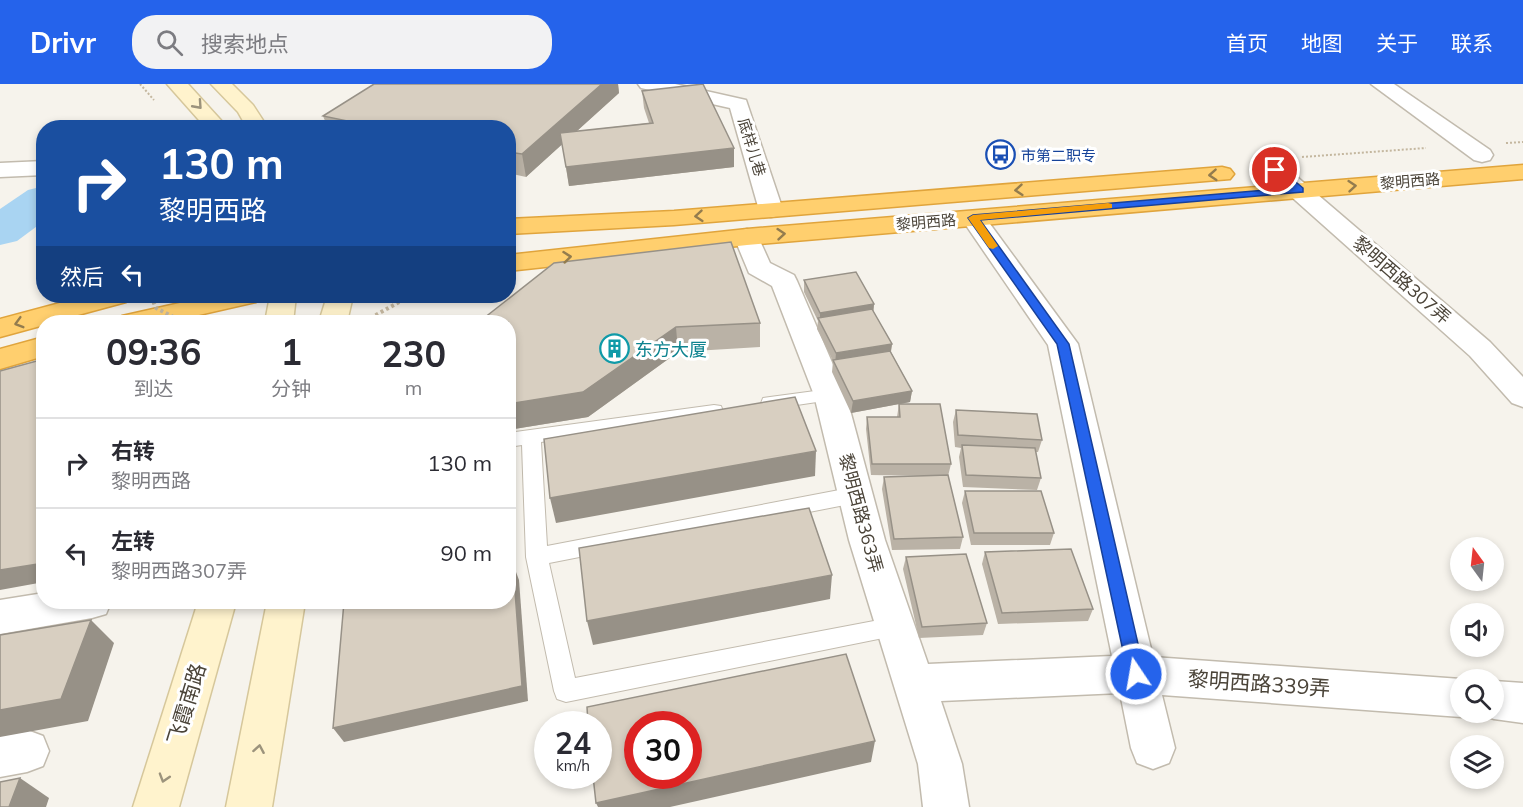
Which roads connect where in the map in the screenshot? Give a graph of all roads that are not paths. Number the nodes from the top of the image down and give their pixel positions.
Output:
1 (177, 84) edge
2 (221, 84) edge
3 (648, 84) edge
4 (1381, 84) edge
5 (211, 120) edge
6 (253, 120) edge
7 (1523, 152) edge
8 (1482, 155) junction
9 (36, 169) edge
10 (0, 171) edge
11 (1256, 172) junction
12 (1523, 172) edge
13 (1300, 190) junction
14 (771, 210) junction
15 (973, 218) junction
16 (516, 226) edge
17 (747, 237) junction
18 (516, 262) edge
19 (91, 303) edge
20 (215, 303) edge
21 (47, 315) edge
22 (163, 315) edge
23 (36, 318) edge
24 (0, 328) edge
25 (36, 348) edge
26 (0, 359) edge
27 (830, 395) junction
28 (1523, 396) edge
29 (520, 438) edge
30 (855, 495) junction
31 (537, 557) junction
32 (49, 609) edge
33 (215, 609) edge
34 (285, 609) edge
35 (0, 617) edge
36 (895, 627) junction
37 (1136, 674) junction
38 (914, 683) junction
39 (1450, 697) edge
40 (1504, 701) edge
41 (1523, 703) edge
42 (1153, 748) dead end
43 (156, 807) edge
44 (249, 807) edge
45 (946, 807) edge

1 -> 5 main road
2 - 6 main road
3 - 14 street, 底样儿巷
4 - 8 street
7 - 8 highway, 黎明西路
8 - 11 highway, 黎明西路
9 - 10 street
11 - 13 street, 黎明西路307弄
11 -> 14 highway, 黎明西路
13 -> 12 highway, 黎明西路
13 - 15 highway, 黎明西路
13 - 28 street, 黎明西路307弄
14 -> 16 highway, 黎明西路
17 -> 15 highway, 黎明西路
15 - 37 street
18 -> 17 highway, 黎明西路
17 - 27 street, 黎明西路363弄
19 -> 21 highway
20 - 22 highway
23 -> 24 highway
25 - 26 highway
27 - 29 lane
27 - 30 street, 黎明西路363弄
29 - 31 lane
30 - 31 lane
30 - 36 street, 黎明西路363弄
31 - 36 lane
32 - 35 street
33 -> 43 main road, 飞霞南路
44 -> 34 main road
36 - 38 street, 黎明西路363弄
37 - 38 street, 黎明西路339弄
37 - 39 street, 黎明西路339弄
37 - 42 street
38 - 45 street, 黎明西路363弄
40 - 41 street

